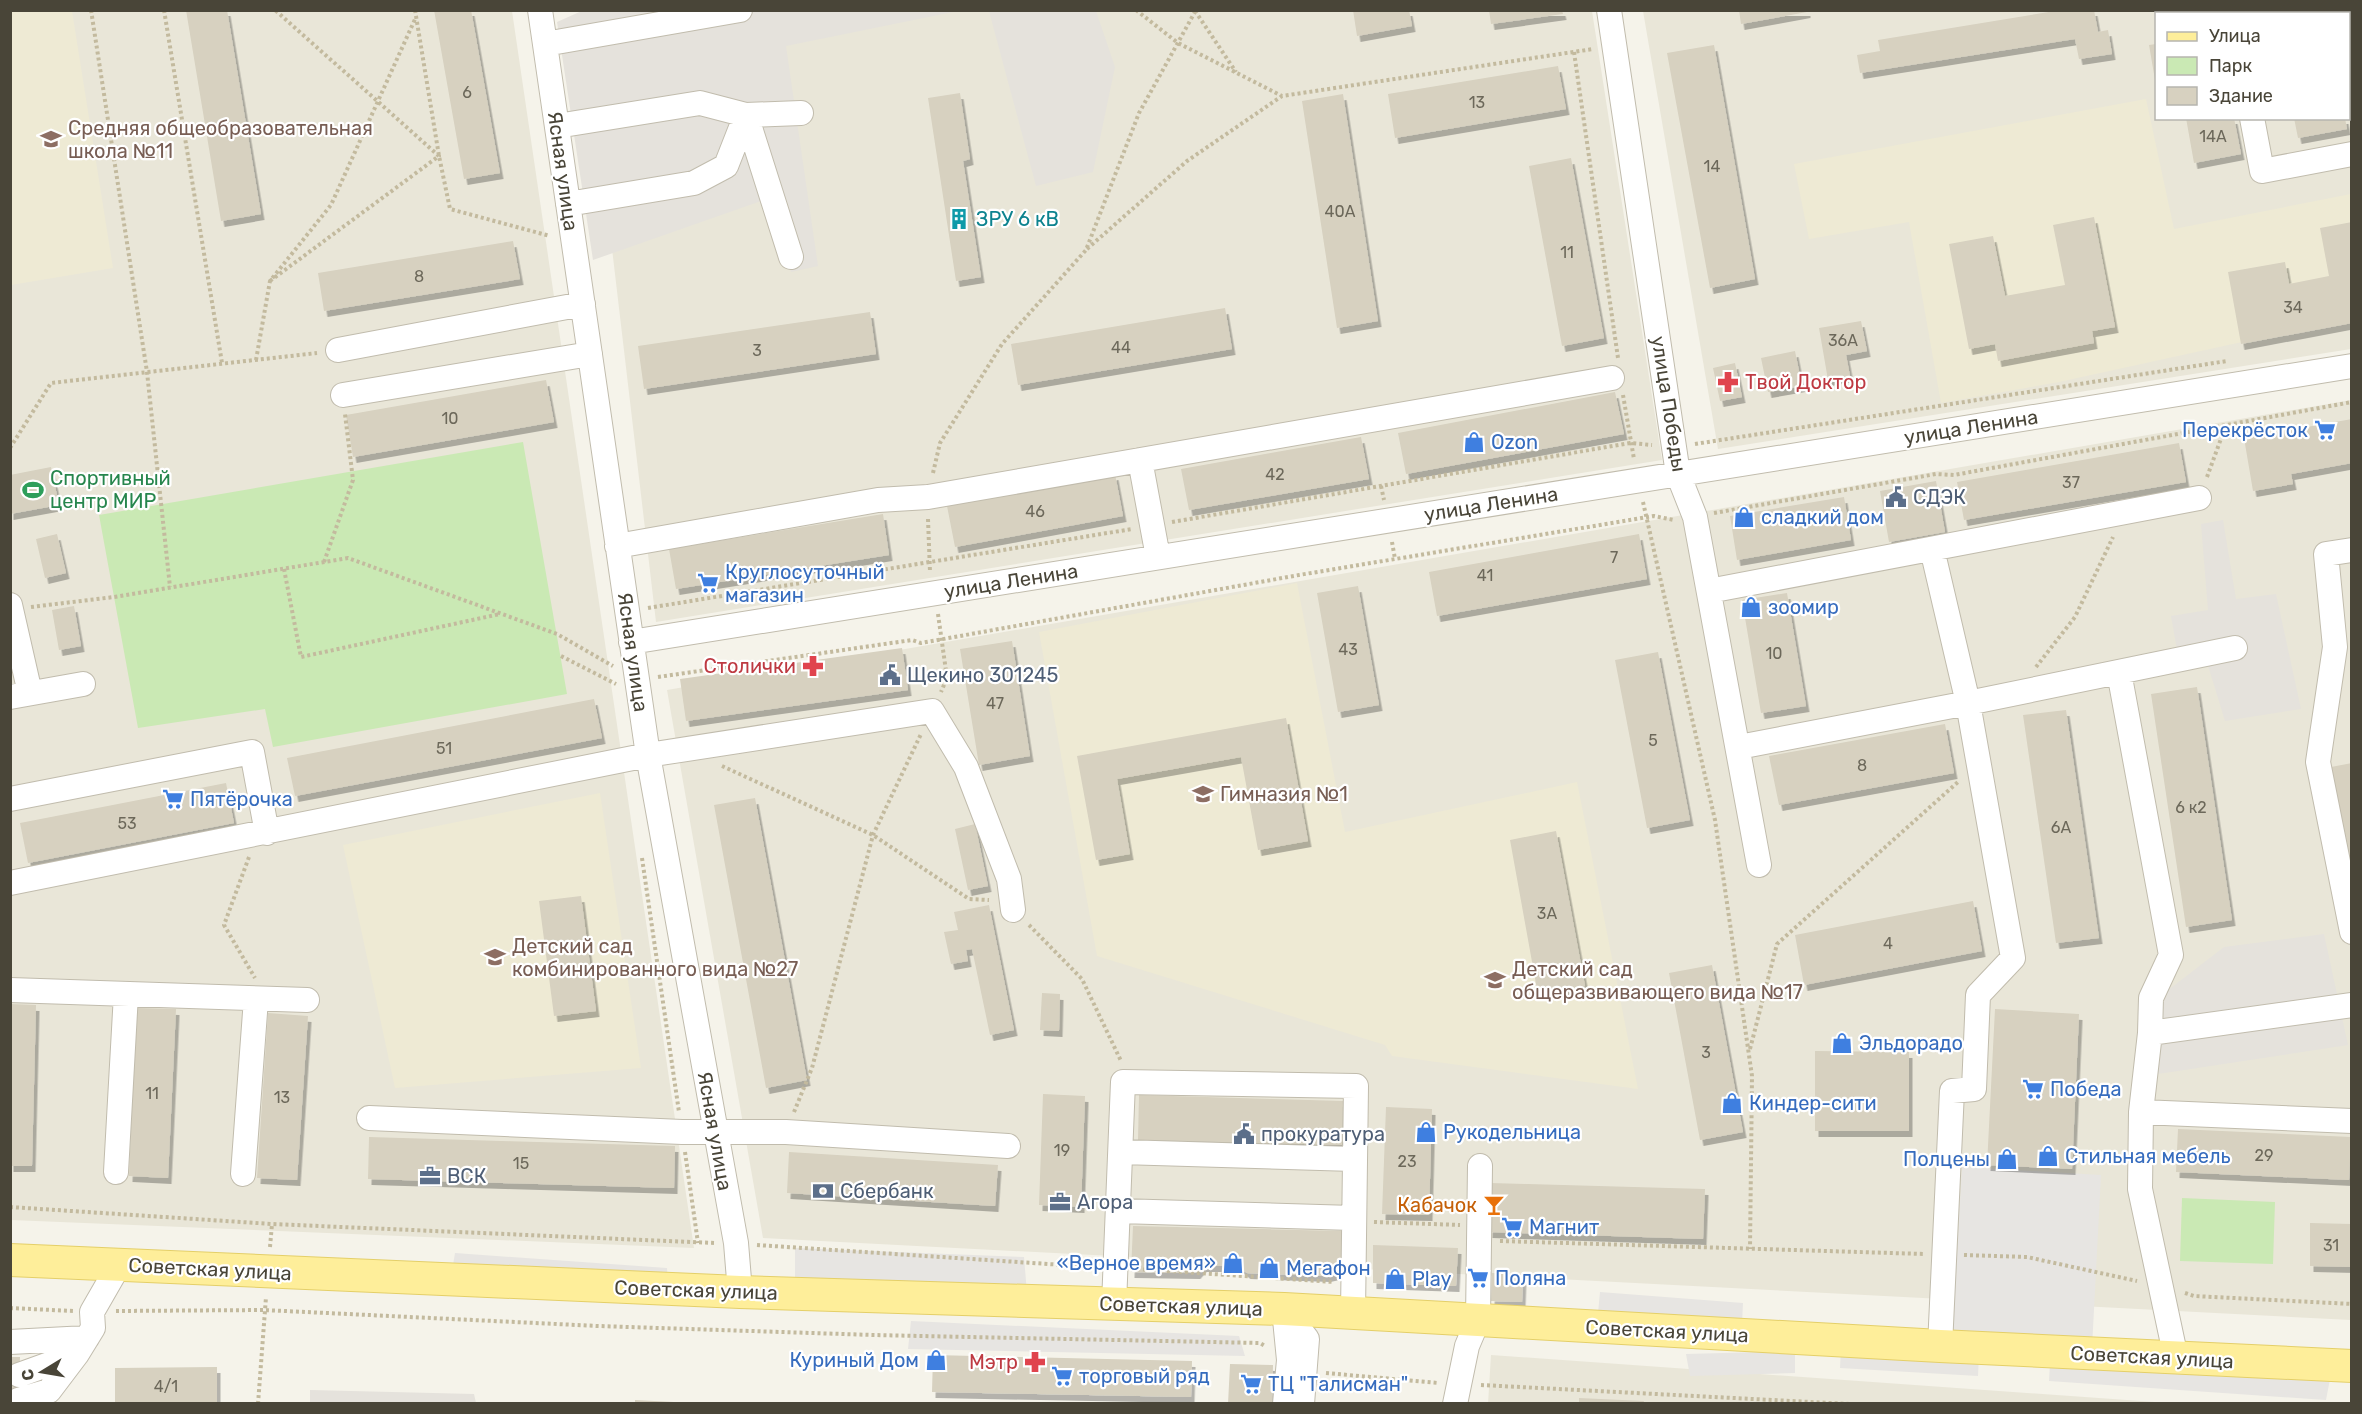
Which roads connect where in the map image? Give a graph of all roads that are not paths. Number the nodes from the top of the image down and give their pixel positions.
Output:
1 (740, 10) edge
2 (1609, 10) edge
3 (545, 13) edge
4 (545, 44) junction
5 (801, 113) dead end
6 (746, 115) junction
7 (2252, 120) edge
8 (557, 126) junction
9 (2352, 154) edge
10 (568, 204) junction
11 (791, 257) dead end
12 (583, 304) junction
13 (338, 350) road end
14 (590, 354) junction
15 (2352, 366) edge
16 (1617, 373) road end
17 (343, 395) road end
18 (1140, 460) junction
19 (1678, 474) junction
20 (2199, 498) road end
21 (617, 546) junction
22 (1932, 549) junction
23 (2352, 550) edge
24 (1158, 557) junction
25 (1710, 591) junction
26 (11, 607) edge
27 (631, 642) junction
28 (2235, 648) dead end
29 (2119, 672) junction
30 (83, 684) dead end
31 (20, 695) edge
32 (1968, 703) junction
33 (1739, 747) junction
34 (648, 755) junction
35 (10, 799) edge
36 (262, 834) junction
37 (1759, 865) dead end
38 (10, 883) edge
39 (1013, 910) road end
40 (2352, 932) edge
41 (10, 990) edge
42 (126, 994) junction
43 (262, 999) junction
44 (307, 1000) dead end
45 (2352, 1005) edge
46 (2150, 1033) junction
47 (2141, 1112) junction
48 (369, 1118) dead end
49 (2352, 1121) edge
50 (714, 1131) junction
51 (1008, 1146) dead end
52 (1121, 1152) junction
53 (1354, 1159) junction
54 (1480, 1166) dead end
55 (116, 1172) dead end
56 (243, 1174) dead end
57 (1119, 1211) junction
58 (1353, 1220) junction
59 (10, 1260) edge
60 (119, 1265) junction
61 (740, 1292) junction
62 (1114, 1304) junction
63 (1284, 1309) junction
64 (1353, 1313) junction
65 (1478, 1320) junction
66 (10, 1342) edge
67 (82, 1346) junction
68 (1940, 1346) junction
69 (2176, 1358) junction
70 (1297, 1365) junction
71 (2352, 1366) edge
72 (19, 1375) dead end
73 (1457, 1394) edge
74 (18, 1400) dead end
75 (1285, 1404) edge
76 (1302, 1404) edge

1 - 4 street
2 - 19 street, улица Победы
3 - 4 street, Ясная улица
4 - 8 street, Ясная улица
5 - 6 street
6 - 8 street
6 - 10 street
6 - 11 street
7 - 9 street
8 - 10 street, Ясная улица
10 - 12 street, Ясная улица
12 - 13 street
12 - 14 street, Ясная улица
14 - 17 street
14 - 21 street, Ясная улица
15 - 19 street, улица Ленина
16 - 18 street
18 - 21 street
18 - 24 street
19 - 24 street, улица Ленина
19 - 25 street, улица Победы
20 - 22 street
21 - 27 street, Ясная улица
22 - 25 street
22 - 32 street
23 - 40 street
24 - 27 street, улица Ленина
25 - 33 street, улица Победы
26 - 31 street
27 - 34 street, Ясная улица
28 - 29 street
29 - 32 street
29 - 46 street
30 - 31 street
32 - 33 street
32 - 68 street
33 - 37 street, улица Победы
34 - 36 street
34 - 39 street
34 - 50 street, Ясная улица
35 - 36 street
36 - 38 street
41 - 42 street
42 - 43 street
42 - 55 street
43 - 44 street
43 - 56 street
45 - 46 street
46 - 47 street
47 - 49 street
47 - 69 street
48 - 50 street
50 - 51 street
50 - 61 street, Ясная улица
52 - 53 street
52 - 53 street
52 - 57 street
53 - 58 street
54 - 65 street
57 - 58 street
57 - 62 street
58 - 64 street
59 - 60 main road, Советская улица
60 - 61 main road, Советская улица
60 - 67 street
61 - 62 main road, Советская улица
62 - 63 main road, Советская улица
63 - 64 main road, Советская улица
63 - 70 street
64 - 65 main road, Советская улица
65 - 68 main road, Советская улица
65 - 73 street
66 - 67 street
67 - 72 street
67 - 74 street
68 - 69 main road, Советская улица
69 - 71 main road, Советская улица
70 - 75 street
70 - 76 street

